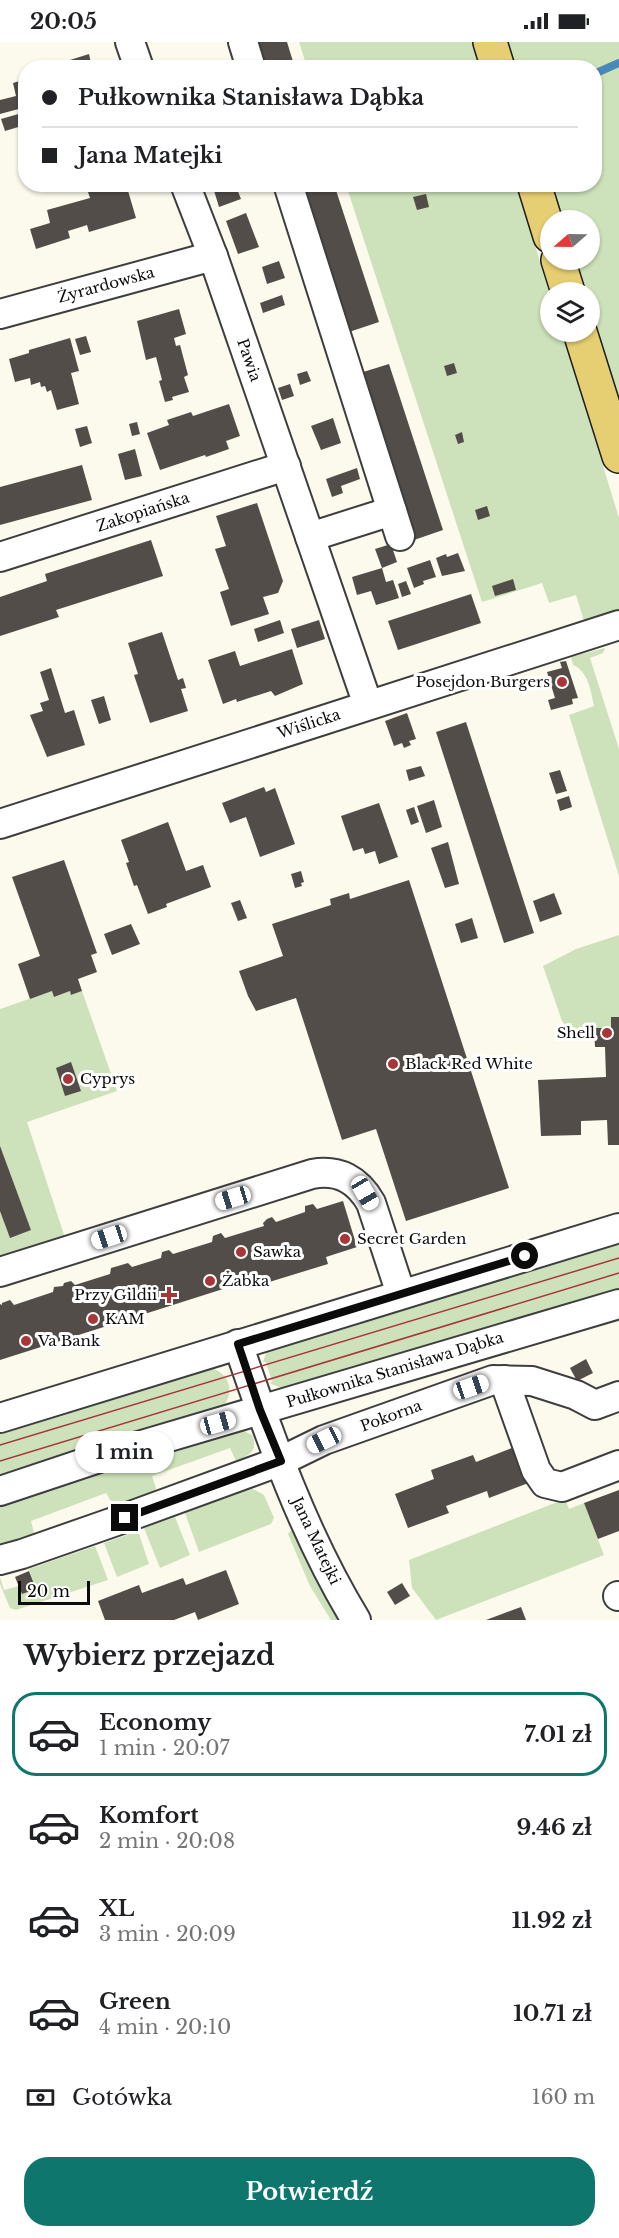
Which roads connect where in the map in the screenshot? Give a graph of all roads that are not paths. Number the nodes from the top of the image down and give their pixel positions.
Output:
1 (130, 42) edge
2 (243, 42) edge
3 (490, 42) edge
4 (136, 60) edge
5 (249, 60) edge
6 (496, 60) edge
7 (188, 192) edge
8 (291, 192) edge
9 (536, 192) edge
10 (542, 210) edge
11 (213, 256) junction
12 (0, 314) edge
13 (583, 342) edge
14 (619, 456) edge
15 (286, 466) junction
16 (310, 537) junction
17 (0, 557) edge
18 (619, 625) edge
19 (368, 705) junction
20 (0, 824) edge
21 (619, 1228) edge
22 (0, 1272) edge
23 (401, 1294) junction
24 (619, 1304) edge
25 (238, 1344) junction
26 (504, 1380) junction
27 (619, 1396) edge
28 (260, 1410) junction
29 (0, 1418) edge
30 (281, 1461) junction
31 (619, 1465) edge
32 (0, 1491) edge
33 (0, 1560) edge
34 (356, 1620) edge

1 - 4 street
2 - 5 street
3 - 6 main road
7 - 11 street, Pawia
8 - 16 street
9 - 10 main road
11 - 12 street, Żyrardowska
11 - 15 street, Pawia
13 - 14 main road
15 - 16 street, Pawia
15 - 17 street, Zakopiańska
16 - 19 street, Pawia
18 - 19 street, Wiślicka
19 - 20 street, Wiślicka
21 - 23 street
22 - 23 street
23 - 25 street
24 - 28 street, Pułkownika Stanisława Dąbka
25 - 28 street, Jana Matejki
25 - 29 street
26 - 27 street, Pokorna
26 - 30 street, Pokorna
26 - 31 street
28 - 30 street, Jana Matejki
28 - 32 street, Pułkownika Stanisława Dąbka
30 - 33 street
30 - 34 street, Jana Matejki

